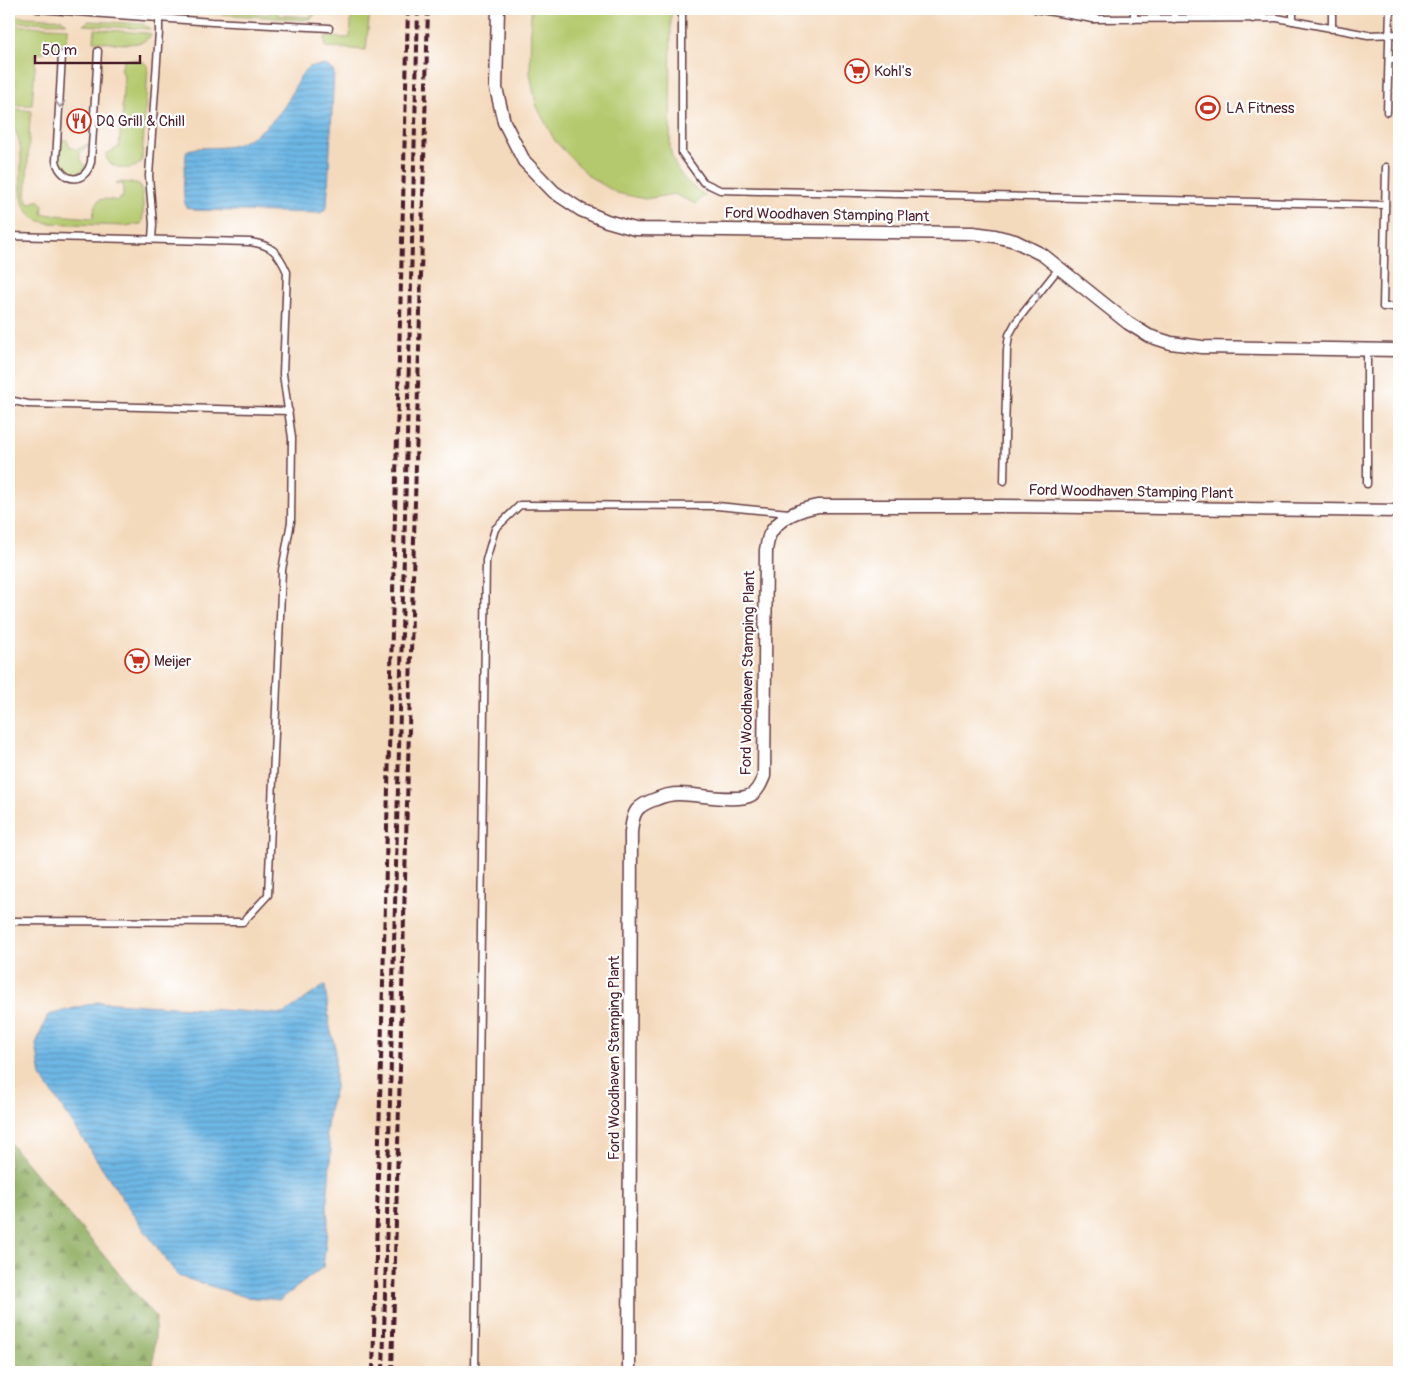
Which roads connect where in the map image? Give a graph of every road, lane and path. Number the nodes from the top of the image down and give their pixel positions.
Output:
1 (37, 9) edge
2 (159, 9) edge
3 (498, 9) edge
4 (682, 9) edge
5 (1035, 9) edge
6 (1093, 9) edge
7 (1134, 9) edge
8 (1174, 9) edge
9 (1214, 9) edge
10 (1253, 9) edge
11 (1294, 9) edge
12 (1332, 9) edge
13 (1390, 9) edge
14 (1056, 11) edge
15 (160, 18) junction
16 (1093, 18) junction
17 (1214, 18) junction
18 (1134, 19) junction
19 (1174, 19) junction
20 (1253, 19) junction
21 (1293, 21) junction
22 (329, 28) dead end
23 (1332, 29) junction
24 (1389, 34) junction
25 (1399, 34) edge
26 (98, 51) dead end
27 (62, 55) dead end
28 (1389, 59) junction
29 (1399, 59) edge
30 (1387, 112) dead end
31 (9, 160) edge
32 (1386, 167) dead end
33 (1385, 205) junction
34 (9, 229) edge
35 (9, 236) edge
36 (152, 239) junction
37 (1059, 268) junction
38 (1399, 307) edge
39 (1367, 350) junction
40 (1399, 350) edge
41 (9, 400) edge
42 (288, 411) junction
43 (1004, 481) dead end
44 (1367, 484) dead end
45 (1399, 511) edge
46 (793, 514) junction
47 (9, 921) edge
48 (475, 1372) edge
49 (628, 1372) edge

1 - 15 lane
2 - 15 lane
3 - 37 street, Ford Woodhaven Stamping Plant
4 - 33 lane
5 - 14 lane
6 - 16 lane
7 - 18 lane
8 - 19 lane
9 - 17 lane
10 - 20 lane
11 - 21 lane
12 - 23 lane
13 - 24 lane
14 - 16 lane
15 - 22 lane
15 - 36 lane
16 - 18 lane
17 - 19 lane
17 - 20 lane
18 - 19 lane
20 - 21 lane
21 - 23 lane
23 - 24 lane
24 - 25 lane
24 - 28 lane
27 -> 26 lane
28 - 29 lane
28 - 30 lane
31 - 34 lane
32 - 33 lane
33 - 38 lane
35 - 36 lane
36 - 42 lane
37 - 39 street, Ford Woodhaven Stamping Plant
43 -> 37 lane
39 - 40 street, Ford Woodhaven Stamping Plant
39 - 44 lane
41 - 42 lane
42 - 47 lane
45 - 46 street, Ford Woodhaven Stamping Plant
46 - 48 lane
46 - 49 street, Ford Woodhaven Stamping Plant

